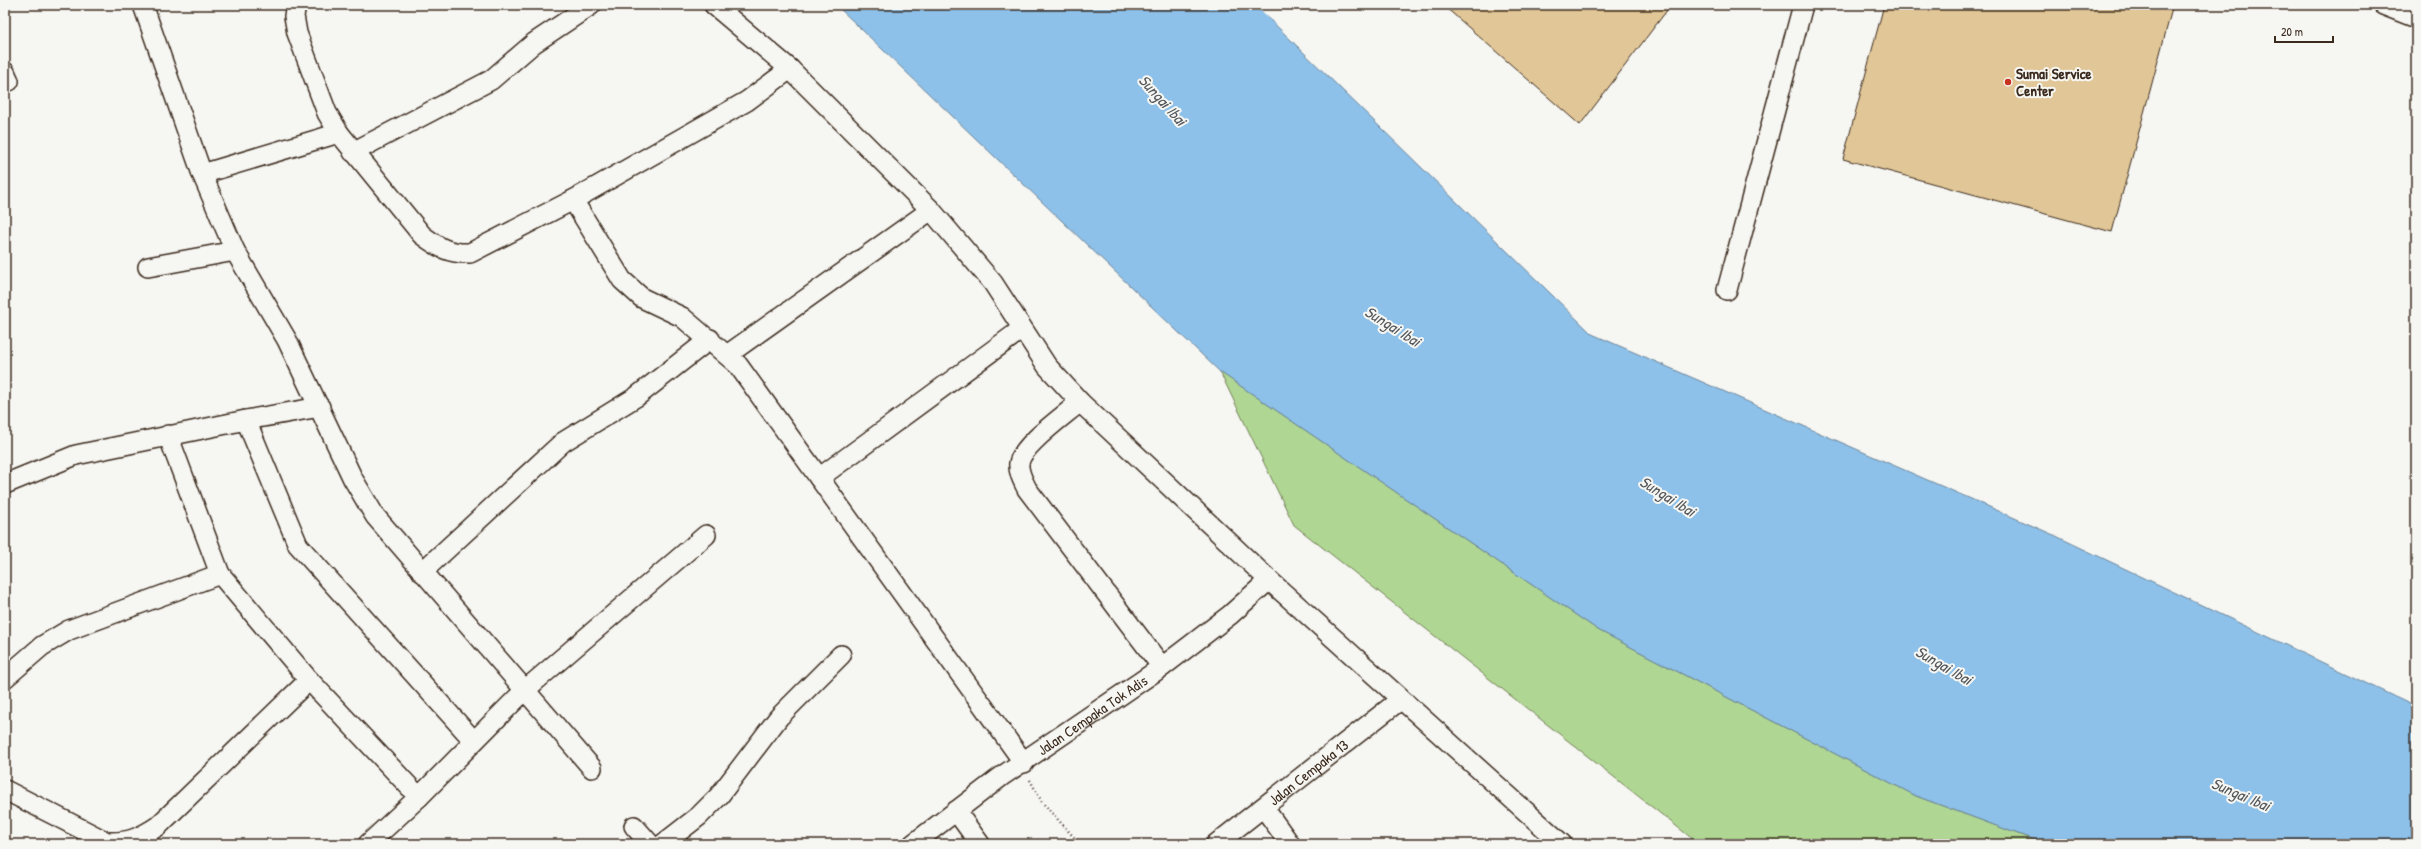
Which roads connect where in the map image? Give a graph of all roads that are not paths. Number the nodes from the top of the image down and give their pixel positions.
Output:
1 (143, 5) edge
2 (296, 5) edge
3 (591, 5) edge
4 (714, 5) edge
5 (1803, 5) edge
6 (2383, 5) edge
7 (2416, 18) edge
8 (790, 69) junction
9 (339, 134) junction
10 (353, 152) junction
11 (202, 174) junction
12 (573, 200) junction
13 (931, 210) junction
14 (235, 251) junction
15 (148, 267) dead end
16 (1727, 290) dead end
17 (1022, 328) junction
18 (710, 339) junction
19 (726, 355) junction
20 (1080, 402) junction
21 (320, 407) junction
22 (246, 420) junction
23 (168, 435) junction
24 (819, 478) junction
25 (5, 484) edge
26 (706, 535) dead end
27 (422, 572) junction
28 (220, 574) junction
29 (1269, 580) junction
30 (841, 655) dead end
31 (1162, 667) junction
32 (5, 678) edge
33 (309, 680) junction
34 (526, 690) junction
35 (1400, 700) junction
36 (473, 740) junction
37 (1024, 763) junction
38 (592, 768) dead end
39 (5, 790) edge
40 (419, 797) junction
41 (1264, 808) junction
42 (956, 810) junction
43 (634, 826) dead end
44 (368, 844) edge
45 (650, 844) edge
46 (663, 844) edge
47 (912, 844) edge
48 (980, 844) edge
49 (1216, 844) edge
50 (1290, 844) edge
51 (1562, 844) edge

1 - 11 street
2 - 9 street
3 - 10 street
4 - 8 street
5 - 16 street
6 - 7 street
8 - 12 street
8 - 13 street
9 - 10 street
9 - 11 street
10 - 12 street
11 - 14 street
12 - 18 street
13 - 17 street
13 - 19 street
14 - 15 street
14 - 21 street
17 - 20 street
17 - 24 street
18 - 19 street
18 - 27 street
19 - 24 street
20 - 29 street
20 - 31 street
21 - 22 street
21 - 27 street
22 - 23 street
22 - 36 street
23 - 25 street
23 - 28 street
24 - 37 street
26 - 34 street
27 - 34 street
28 - 32 street
28 - 33 street
29 - 31 street, Jalan Cempaka Tok Adis
29 - 35 street
30 - 46 street
31 - 37 street, Jalan Cempaka Tok Adis
33 - 39 street
33 - 40 street
34 - 36 street
34 - 38 street
35 - 41 street, Jalan Cempaka 13
35 - 51 street
36 - 40 street
37 - 42 street, Jalan Cempaka Tok Adis
40 - 44 street
41 - 49 street, Jalan Cempaka 13
41 - 50 street
42 - 47 street, Jalan Cempaka Tok Adis
42 - 48 street
43 - 45 street

